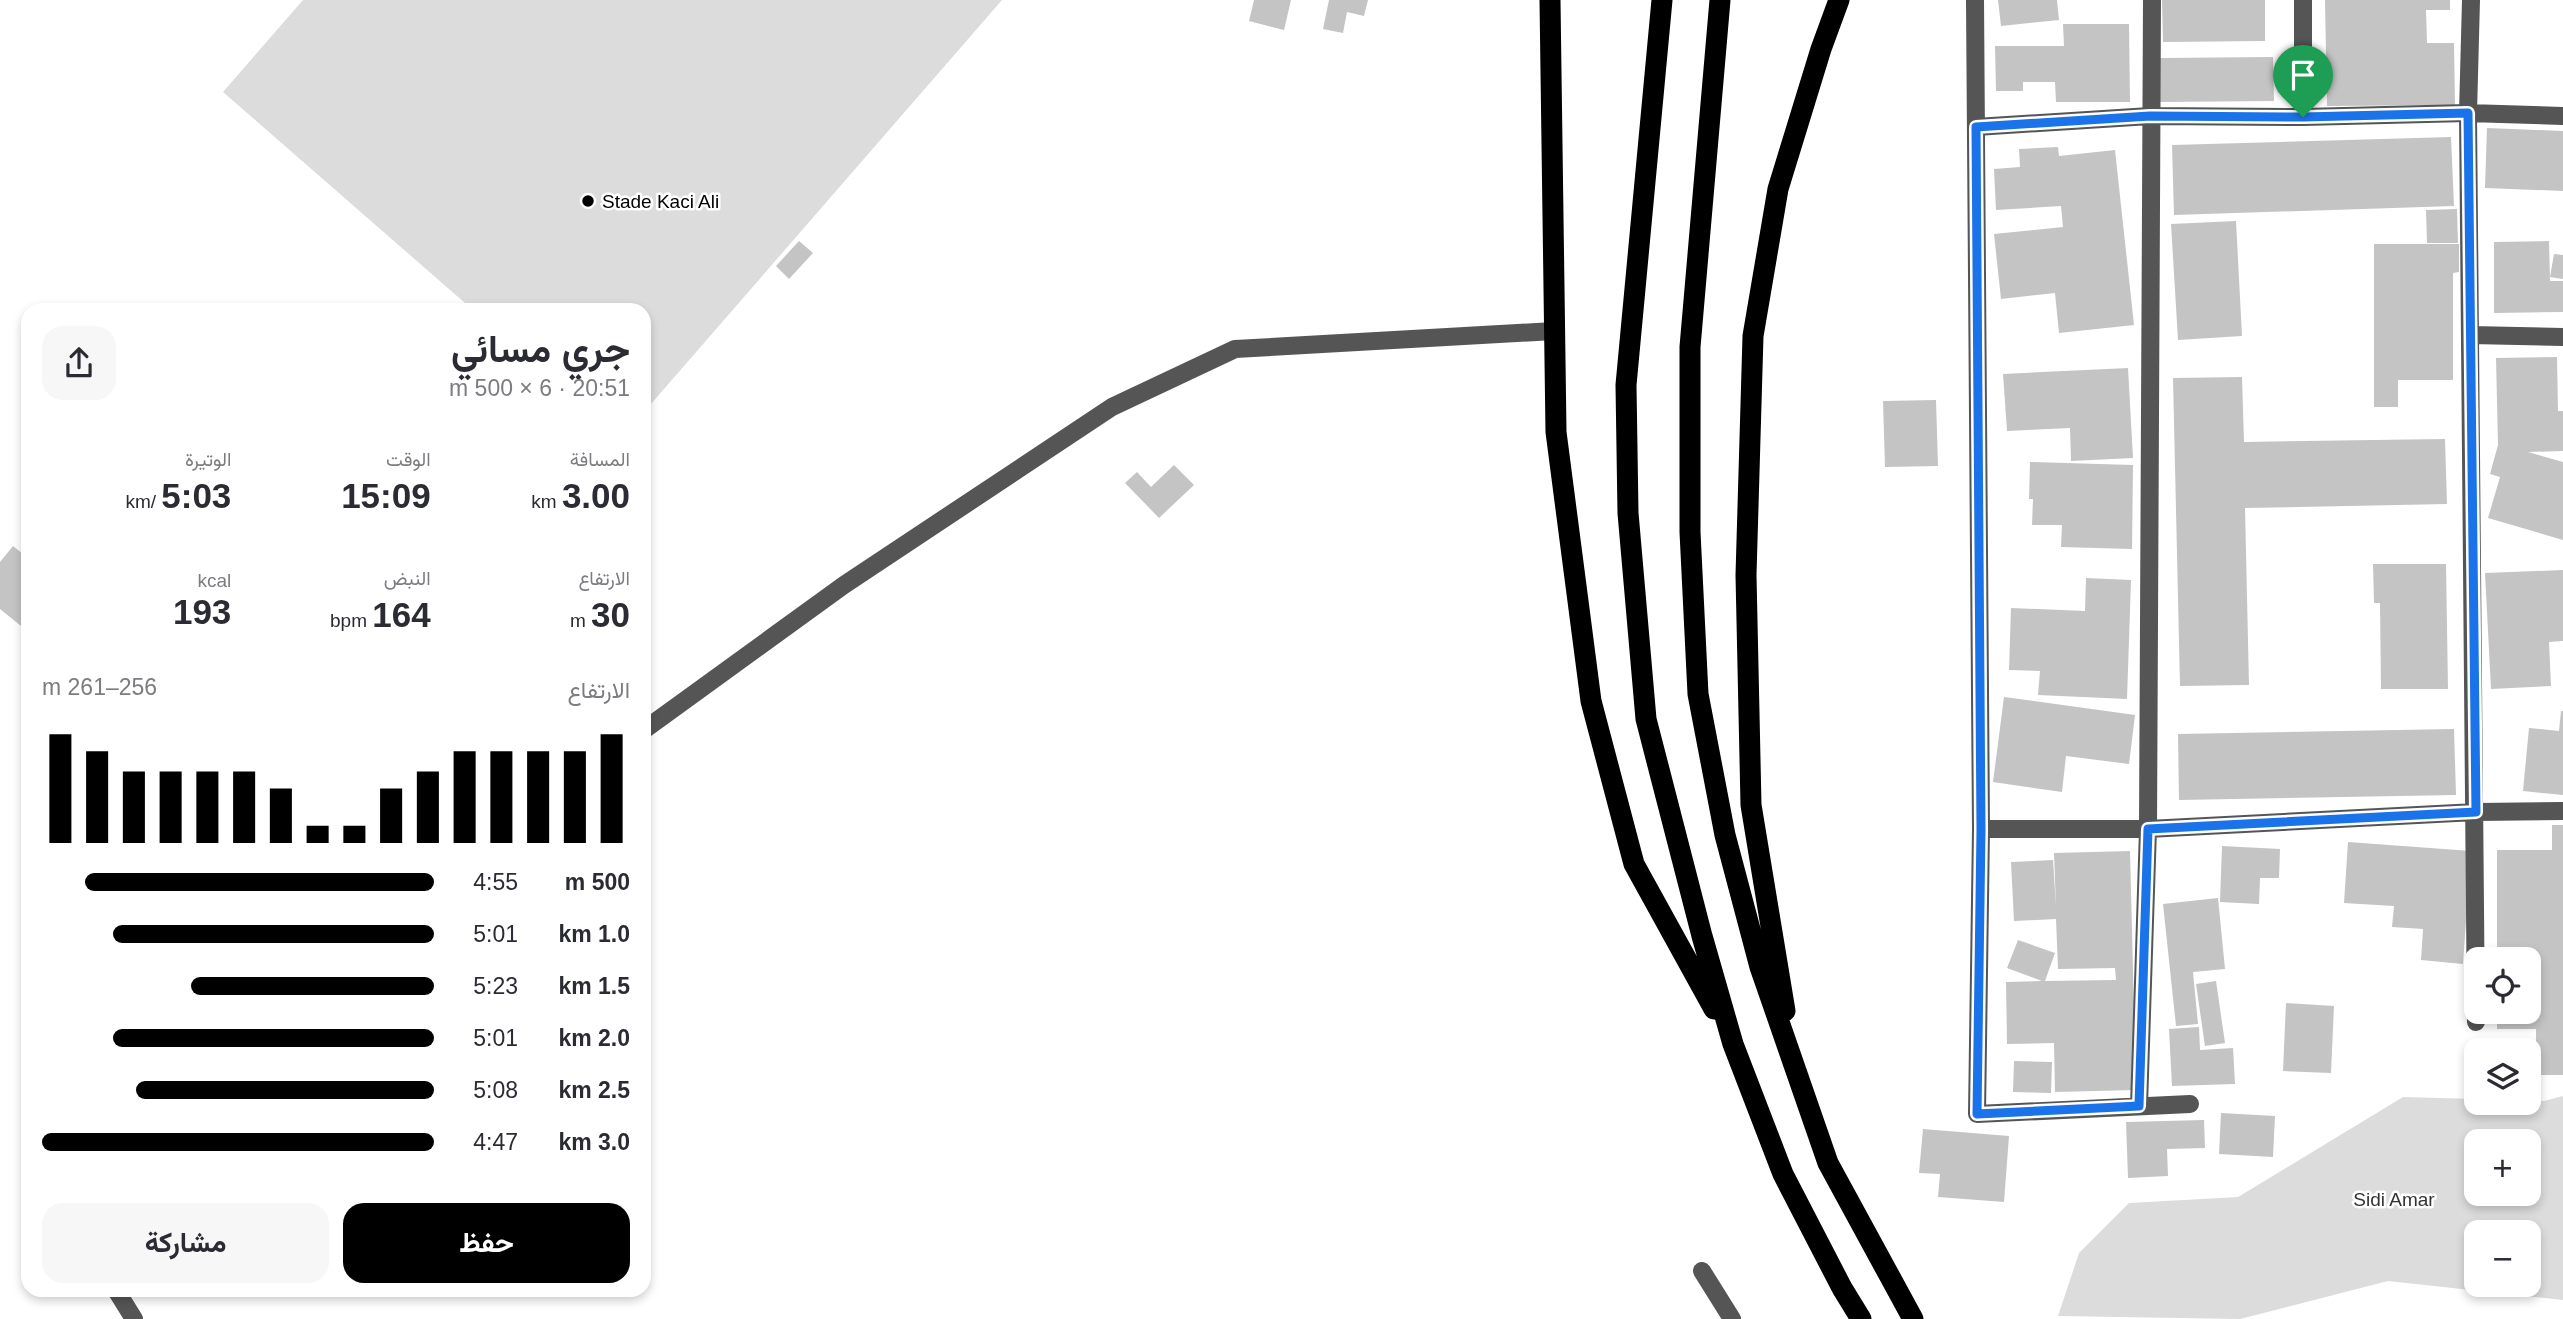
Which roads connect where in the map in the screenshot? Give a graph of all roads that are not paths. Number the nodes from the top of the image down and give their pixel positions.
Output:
1 (1550, 0) edge
2 (1662, 0) edge
3 (1720, 0) edge
4 (1839, 0) edge
5 (1975, 0) edge
6 (2152, 0) edge
7 (2303, 0) edge
8 (2471, 0) edge
9 (2468, 113) junction
10 (2150, 116) junction
11 (2563, 116) edge
12 (2303, 117) junction
13 (1976, 127) junction
14 (1554, 331) junction
15 (2471, 335) junction
16 (2563, 337) edge
17 (651, 725) edge
18 (2563, 811) edge
19 (2476, 812) junction
20 (2148, 829) junction
21 (1981, 830) junction
22 (2476, 947) edge
23 (1733, 1044) junction
24 (1795, 1068) junction
25 (2190, 1104) dead end
26 (2139, 1106) junction
27 (1702, 1271) dead end
28 (120, 1297) edge
29 (134, 1319) edge
30 (1732, 1319) edge
31 (1861, 1319) edge
32 (1913, 1319) edge

1 - 14 highway
2 - 23 highway
3 - 24 highway
4 - 24 highway
5 - 13 street
6 - 10 street
7 - 12 street
8 - 9 street
9 - 11 street
9 - 12 street
9 - 15 street
10 - 12 street
10 - 13 street
10 - 20 street
13 - 21 street
14 - 17 street
14 - 23 highway
15 - 16 street
15 - 19 street
18 - 19 street
19 - 20 street
19 - 22 street
20 - 21 street
20 - 26 street
21 - 26 street
23 - 31 highway
24 - 32 highway
25 - 26 street
27 - 30 street
28 - 29 street

